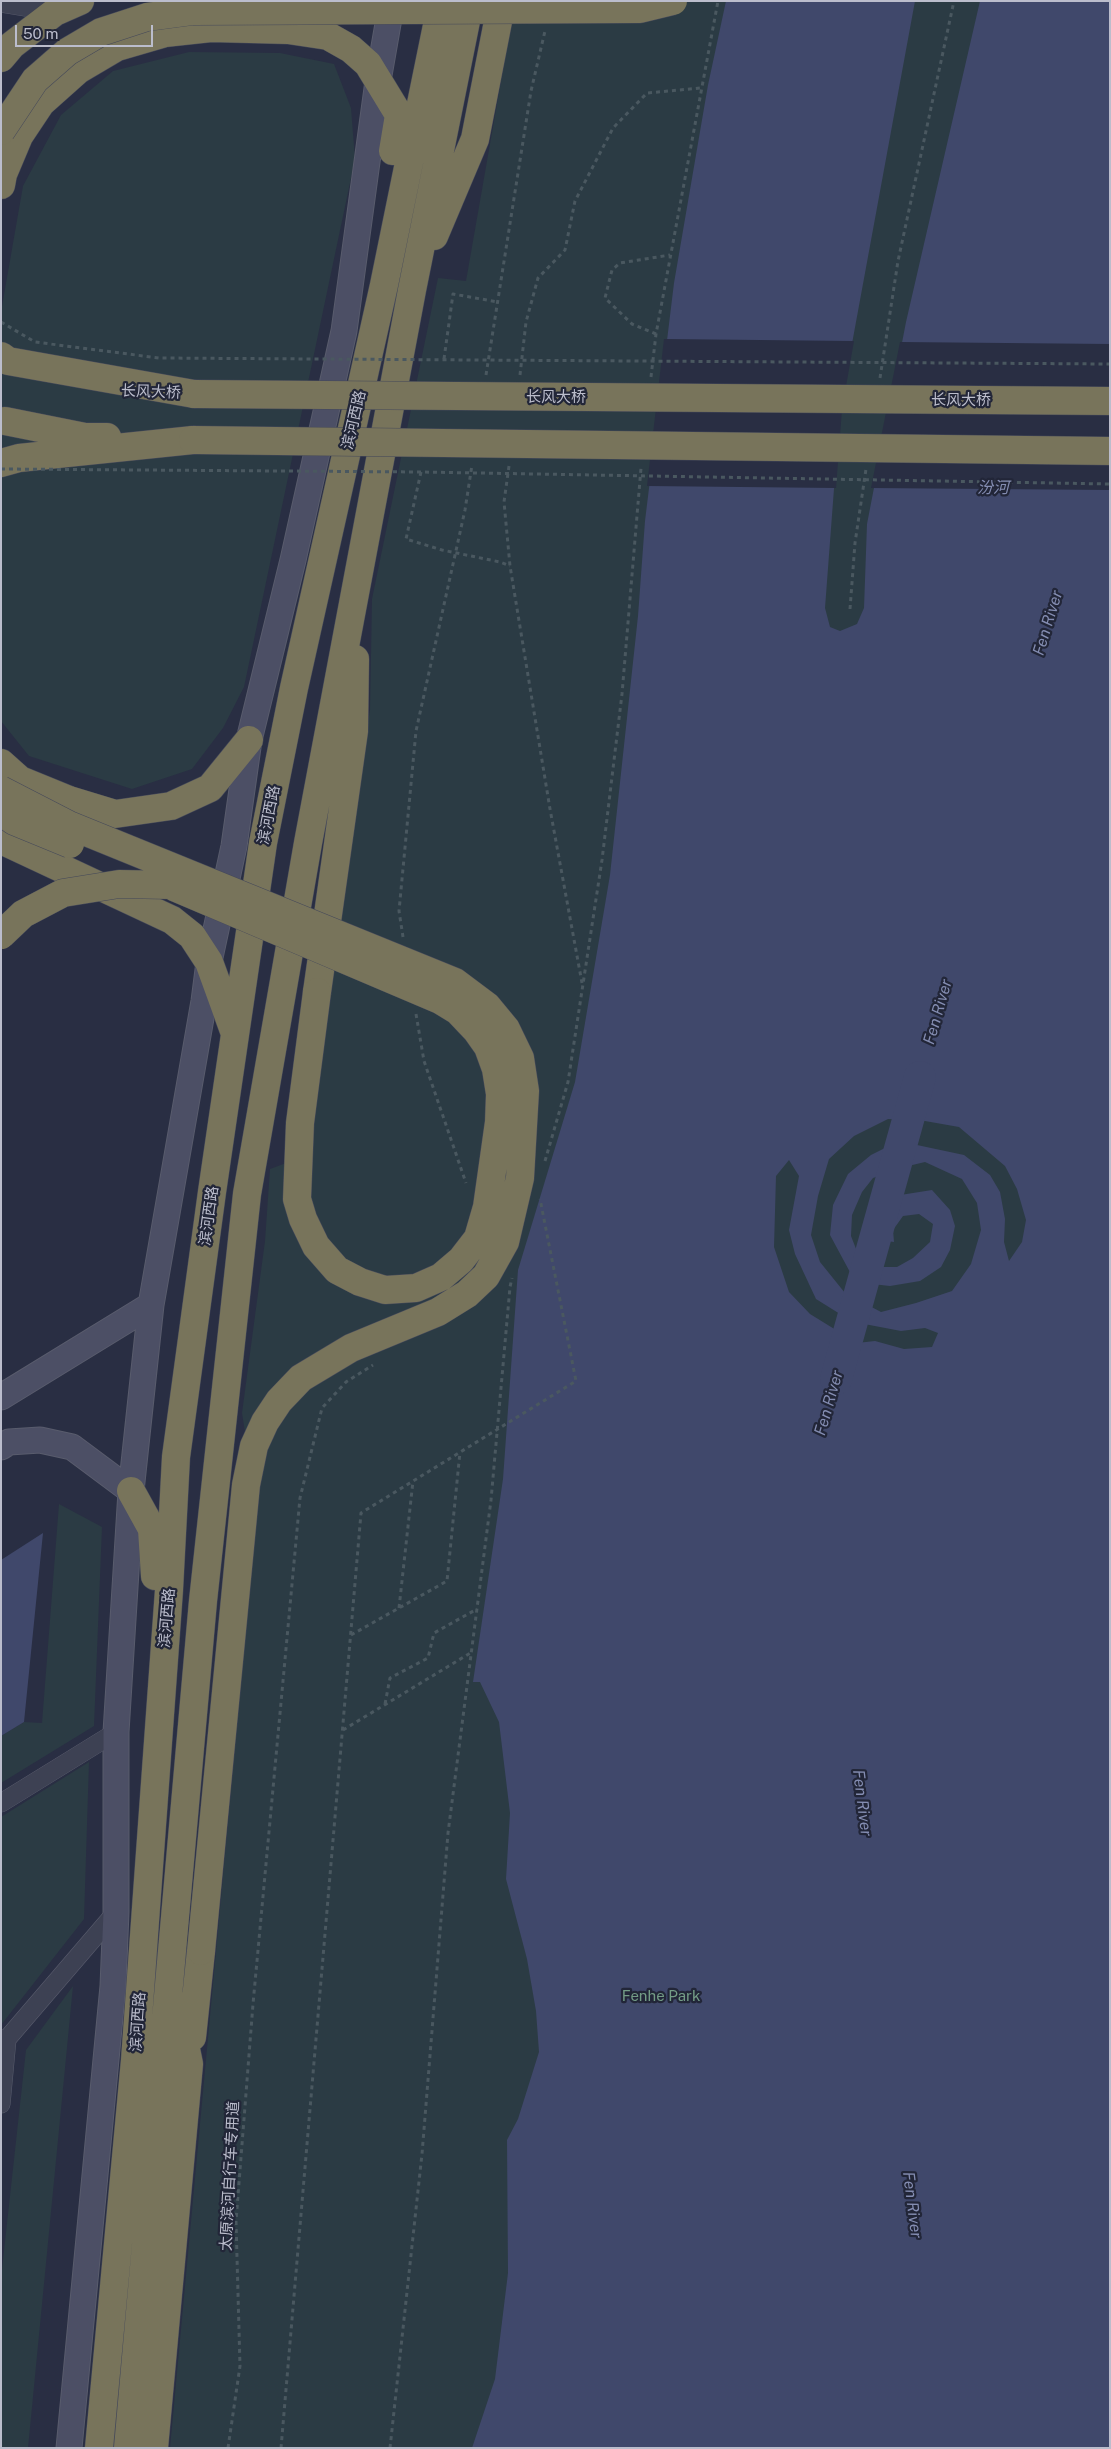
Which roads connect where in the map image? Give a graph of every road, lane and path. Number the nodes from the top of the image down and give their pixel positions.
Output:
1 (80, 1) edge
2 (172, 1) edge
3 (392, 1) edge
4 (442, 1) edge
5 (470, 1) edge
6 (502, 1) edge
7 (673, 1) edge
8 (718, 1) edge
9 (954, 1) edge
10 (1, 2) edge
11 (54, 12) junction
12 (1, 58) edge
13 (378, 81) junction
14 (701, 88) junction
15 (1, 106) edge
16 (1, 131) edge
17 (1, 185) edge
18 (670, 255) junction
19 (384, 285) junction
20 (412, 290) junction
21 (498, 302) dead end
22 (1, 322) edge
23 (656, 334) junction
24 (444, 359) junction
25 (4, 362) edge
26 (1110, 364) edge
27 (520, 379) dead end
28 (650, 383) dead end
29 (879, 387) dead end
30 (1110, 401) edge
31 (5, 421) dead end
32 (193, 440) junction
33 (1110, 451) edge
34 (642, 458) dead end
35 (1, 463) edge
36 (509, 464) dead end
37 (867, 465) dead end
38 (1, 469) edge
39 (421, 472) junction
40 (1110, 484) edge
41 (510, 566) junction
42 (357, 580) junction
43 (850, 609) dead end
44 (249, 740) junction
45 (1, 763) edge
46 (1, 790) edge
47 (1, 812) edge
48 (1, 840) edge
49 (170, 885) junction
50 (1, 935) edge
51 (209, 962) junction
52 (582, 986) junction
53 (235, 1033) junction
54 (543, 1171) dead end
55 (540, 1198) dead end
56 (515, 1269) dead end
57 (151, 1305) junction
58 (1, 1397) edge
59 (497, 1430) junction
60 (1, 1447) edge
61 (460, 1452) junction
62 (413, 1481) junction
63 (131, 1491) junction
64 (399, 1608) junction
65 (477, 1609) junction
66 (350, 1636) junction
67 (472, 1652) junction
68 (162, 1671) junction
69 (385, 1704) junction
70 (342, 1731) junction
71 (116, 1732) junction
72 (217, 1786) junction
73 (1, 1804) edge
74 (179, 1881) junction
75 (116, 1912) junction
76 (260, 1935) dead end
77 (171, 1976) junction
78 (4, 2039) edge
79 (189, 2064) junction
80 (1, 2104) edge
81 (69, 2448) edge
82 (99, 2448) edge
83 (128, 2448) edge
84 (154, 2448) edge
85 (228, 2448) edge
86 (281, 2448) edge
87 (390, 2448) edge

1 - 11 highway
2 - 15 highway
3 - 13 street
4 - 19 highway, 滨河西路
5 - 20 highway, 滨河西路
6 - 20 highway
7 - 16 highway, bridge
8 - 14 path
9 - 29 path
10 - 11 street
11 - 12 highway
13 - 17 highway
13 - 19 highway
13 - 44 street
14 - 18 path
14 - 27 path
18 - 23 path
18 - 23 path
19 - 53 highway, 滨河西路
20 - 42 highway, 滨河西路
21 - 24 path
22 - 24 path, bridge
23 - 28 path
24 - 26 path, bridge
25 - 30 highway, 长风大桥, bridge
31 - 32 highway
32 - 33 highway, bridge
32 - 35 highway
34 - 52 path
36 - 41 path
37 - 43 path
38 - 39 path, bridge
39 - 40 path, bridge
39 - 41 path
41 - 52 path
42 - 49 highway, bridge
42 - 74 highway, 滨河西路
44 - 45 highway
44 - 51 street
46 - 72 highway, bridge
47 - 49 highway, bridge
48 - 51 highway
49 - 50 highway, bridge
51 - 53 highway
51 - 57 street
52 - 54 path
53 - 68 highway, 滨河西路
55 - 59 path
56 - 59 path
57 - 58 street
57 - 63 street
59 - 61 path
59 - 65 path
60 - 63 street
61 - 62 path
61 - 64 path
62 - 64 path
62 - 66 path
63 - 68 highway
63 - 71 street
64 - 66 path
65 - 67 path
65 - 69 path
66 - 70 path
67 - 69 path
67 - 87 path
68 - 82 highway, 滨河西路
69 - 70 path
70 - 86 path
71 - 73 street
71 - 75 street
72 - 74 highway
72 - 79 highway, bridge
74 - 77 highway, 滨河西路
75 - 78 street
75 - 81 street
76 - 85 path, 太原滨河自行车专用道
77 - 79 highway
77 - 83 highway, 滨河西路
78 - 80 street
79 - 84 highway

